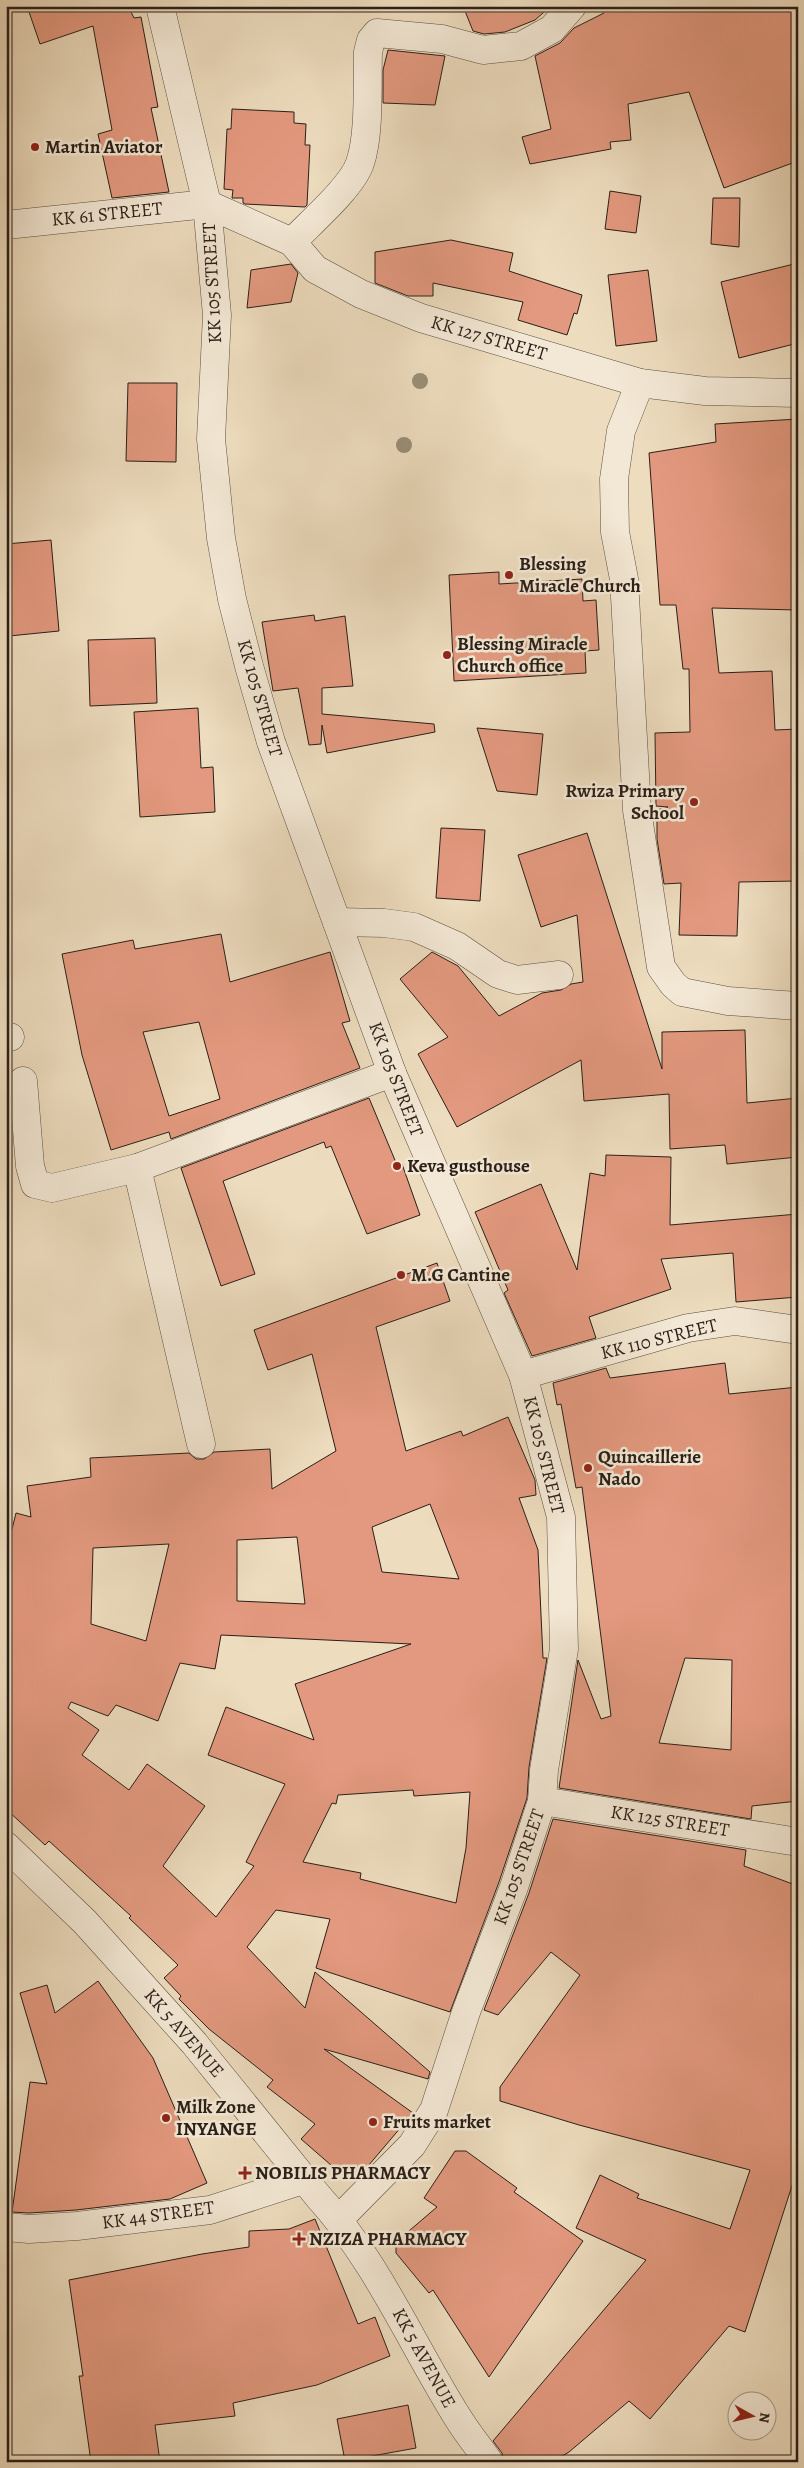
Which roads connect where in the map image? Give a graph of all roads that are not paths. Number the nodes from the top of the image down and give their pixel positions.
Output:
1 (160, 6) edge
2 (572, 6) edge
3 (207, 204) junction
4 (6, 225) edge
5 (292, 242) junction
6 (640, 383) junction
7 (798, 393) edge
8 (337, 922) junction
9 (559, 975) dead end
10 (798, 1006) edge
11 (392, 1074) junction
12 (22, 1081) dead end
13 (137, 1168) junction
14 (798, 1330) edge
15 (523, 1375) junction
16 (201, 1444) dead end
17 (542, 1801) junction
18 (798, 1842) edge
19 (6, 1846) edge
20 (306, 2179) junction
21 (339, 2219) junction
22 (6, 2227) edge
23 (489, 2462) edge

1 - 3 street, KK 105 STREET
2 - 5 street
3 - 4 street, KK 61 STREET
3 - 5 street, KK 127 STREET
3 - 8 street, KK 105 STREET
5 - 6 street, KK 127 STREET
6 - 7 street, KK 127 STREET
6 - 10 street
8 - 9 street
8 - 11 street, KK 105 STREET
11 - 13 street
11 - 15 street, KK 105 STREET
12 - 13 street
13 - 16 street
14 - 15 street, KK 110 STREET
15 - 17 street, KK 105 STREET
17 - 18 street, KK 125 STREET
17 - 21 street, KK 105 STREET
19 - 20 street, KK 5 AVENUE
20 - 21 street, KK 5 AVENUE
20 - 22 street, KK 44 STREET
21 - 23 street, KK 5 AVENUE

